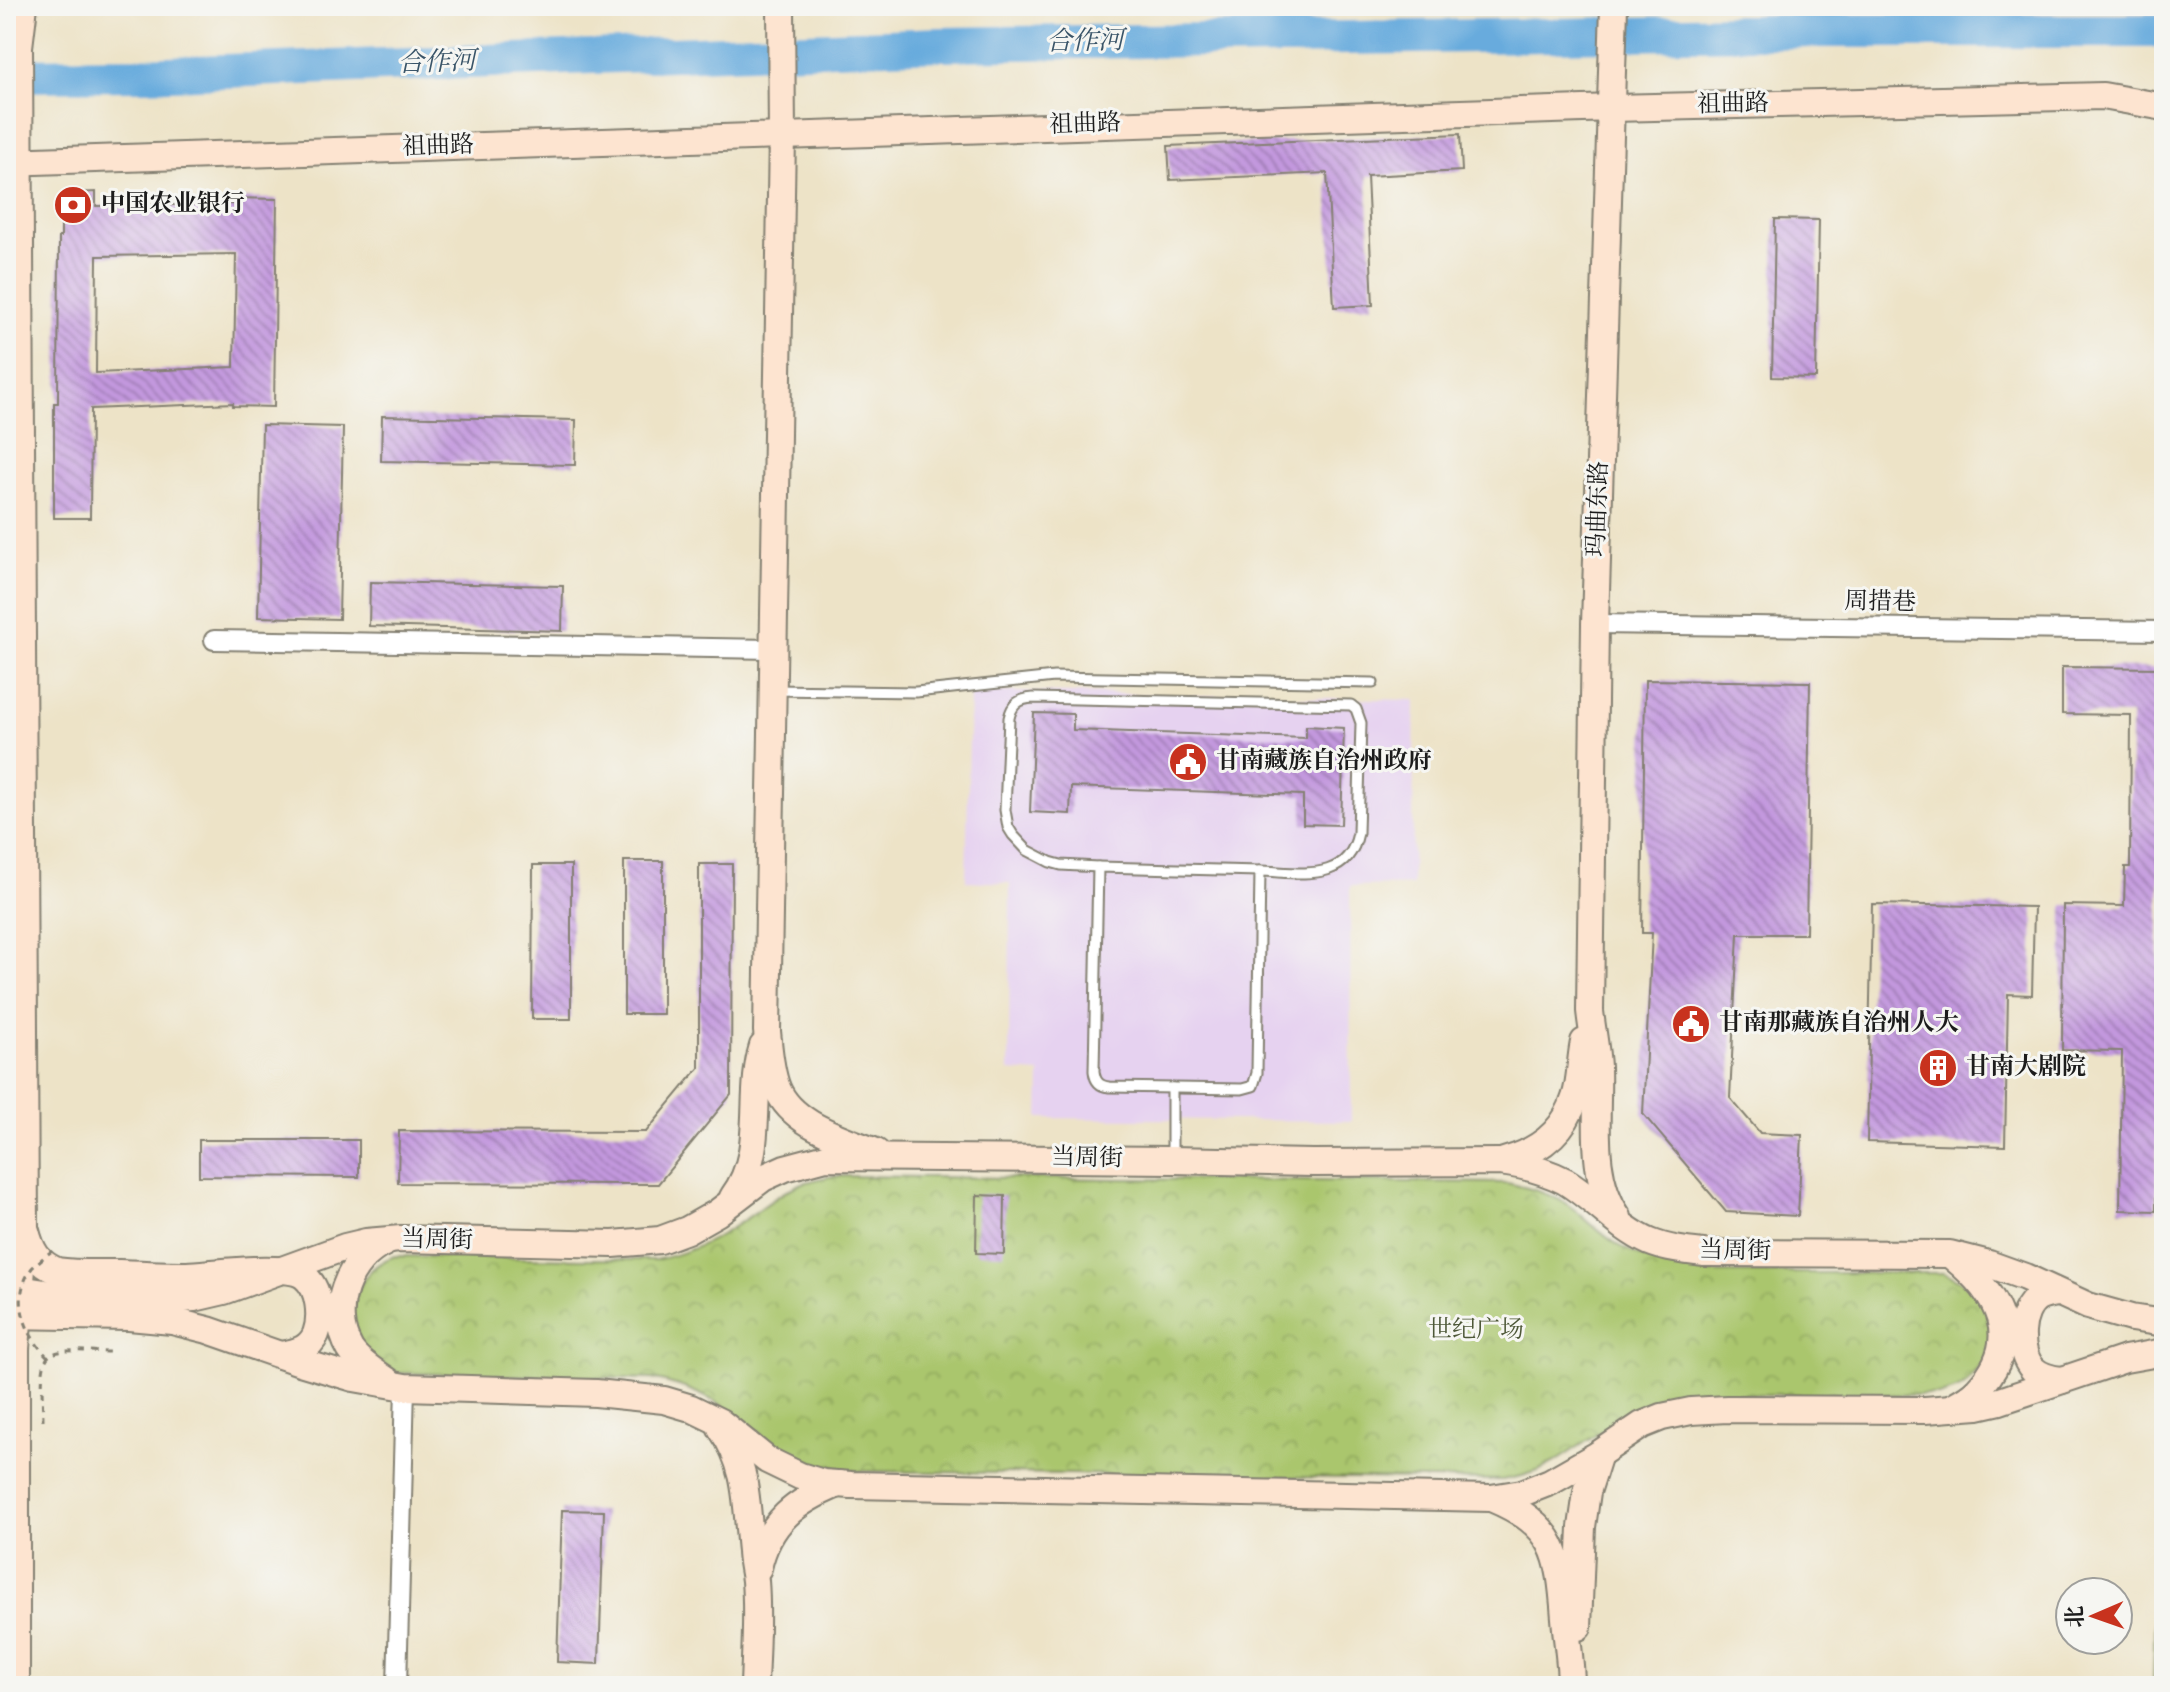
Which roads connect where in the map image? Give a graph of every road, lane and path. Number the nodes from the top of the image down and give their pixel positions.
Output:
1 (24, 6) edge
2 (1614, 6) edge
3 (782, 19) edge
4 (1613, 99) junction
5 (2164, 107) edge
6 (782, 136) junction
7 (16, 154) edge
8 (1595, 624) junction
9 (2164, 631) edge
10 (214, 640) dead end
11 (773, 649) junction
12 (1373, 683) dead end
13 (773, 690) junction
14 (1098, 867) junction
15 (1260, 871) junction
16 (1590, 1011) junction
17 (767, 1031) junction
18 (1172, 1088) junction
19 (888, 1157) junction
20 (1172, 1160) junction
21 (1500, 1162) junction
22 (725, 1207) junction
23 (25, 1228) junction
24 (1626, 1228) junction
25 (401, 1239) junction
26 (48, 1244) dead end
27 (1950, 1254) junction
28 (6, 1265) edge
29 (279, 1271) junction
30 (2057, 1293) junction
31 (15, 1302) edge
32 (2164, 1323) edge
33 (6, 1339) edge
34 (110, 1352) dead end
35 (2164, 1352) edge
36 (281, 1355) junction
37 (48, 1357) junction
38 (2062, 1380) junction
39 (399, 1386) junction
40 (1949, 1409) junction
41 (43, 1420) dead end
42 (716, 1420) junction
43 (1599, 1454) junction
44 (838, 1484) junction
45 (1491, 1498) junction
46 (755, 1584) junction
47 (1571, 1658) junction
48 (16, 1686) edge
49 (397, 1686) edge
50 (754, 1686) edge
51 (1571, 1686) edge

1 - 7 street
2 - 4 street, 玛曲东路
3 - 6 street
4 - 5 street, 祖曲路
4 - 6 street, 祖曲路
4 - 8 street, 玛曲东路
6 - 7 street, 祖曲路
6 - 11 street
7 - 23 street
8 - 9 street, 周措巷
8 - 16 street, 玛曲东路
10 - 11 street
11 - 13 street
12 - 13 lane
13 - 17 street
14 - 15 lane
14 - 15 lane
14 - 18 lane
15 - 18 lane
16 - 21 street
16 - 24 street
17 - 19 street
17 - 22 street
18 - 20 lane
19 - 20 street, 当周街
19 - 22 street, 当周街
20 - 21 street, 当周街
21 - 24 street, 当周街
22 - 25 street, 当周街
23 - 29 street
23 - 31 street
24 - 27 street, 当周街
25 - 29 street, 当周街
25 - 39 street
26 - 31 path, bridge
27 - 30 street, 当周街
27 - 40 street
28 - 31 path, bridge
29 - 31 street, 当周街
29 - 36 street
30 - 32 street, 当周街
30 - 38 street
31 - 33 path, bridge
31 - 36 street
31 - 37 path, bridge
31 - 48 street
34 - 37 path
35 - 38 street
36 - 39 street
37 - 41 path
38 - 40 street
39 - 42 street
39 - 49 street
40 - 43 street
42 - 44 street
42 - 46 street
43 - 45 street
43 - 47 street
44 - 45 street
44 - 46 street
45 - 47 street
46 - 50 street
47 - 51 street

